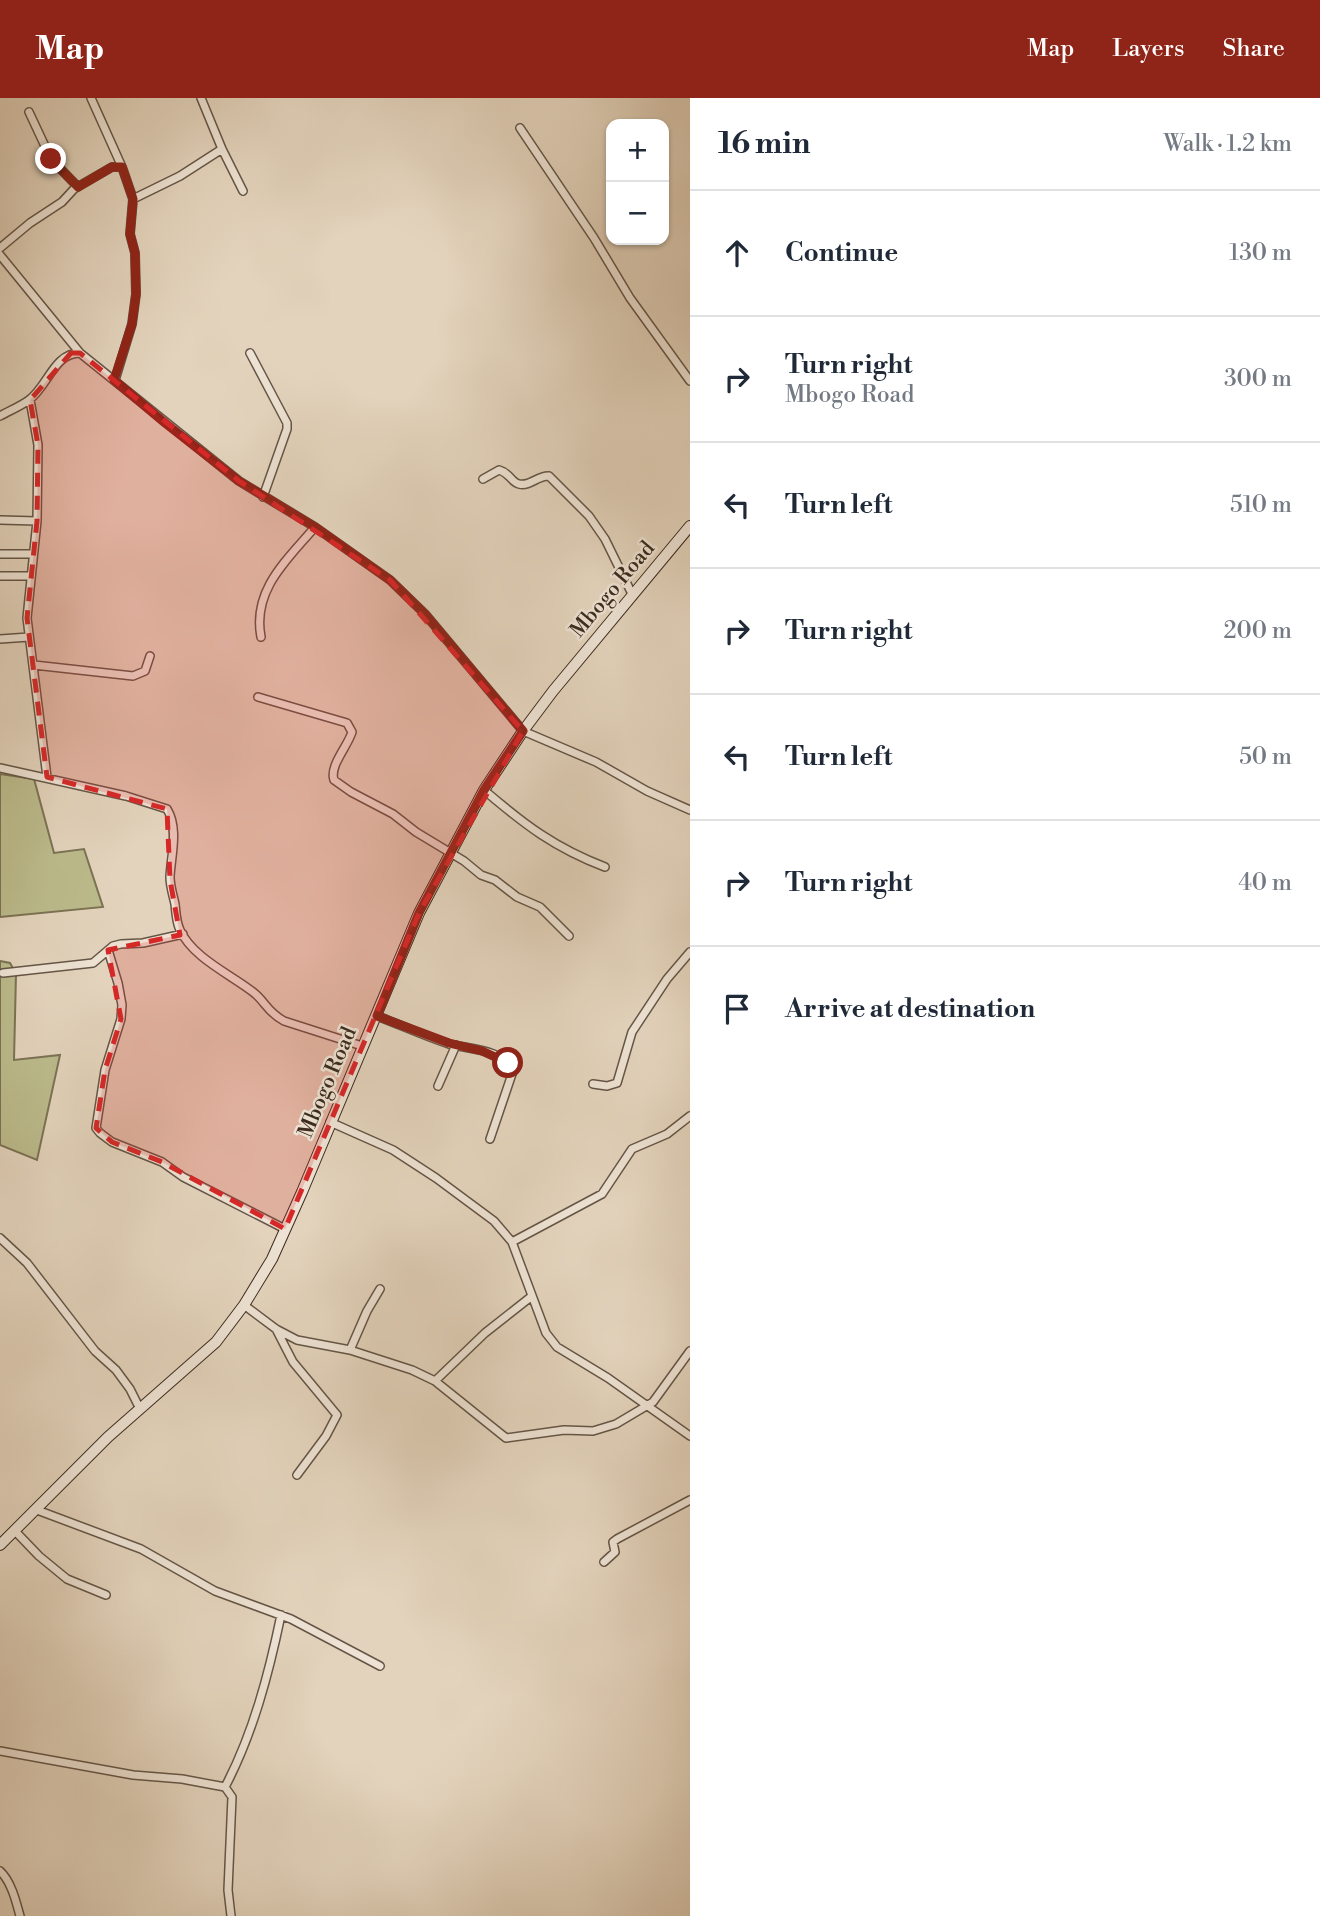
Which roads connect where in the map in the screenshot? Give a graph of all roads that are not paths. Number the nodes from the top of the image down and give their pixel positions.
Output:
1 (90, 98) edge
2 (201, 98) edge
3 (29, 112) dead end
4 (520, 128) dead end
5 (222, 149) junction
6 (122, 167) junction
7 (78, 187) junction
8 (243, 191) dead end
9 (133, 199) junction
10 (0, 248) edge
11 (0, 255) edge
12 (80, 353) junction
13 (250, 353) dead end
14 (114, 380) junction
15 (690, 382) edge
16 (30, 400) junction
17 (0, 416) edge
18 (483, 479) dead end
19 (263, 497) junction
20 (0, 520) edge
21 (37, 521) junction
22 (690, 526) edge
23 (315, 527) junction
24 (0, 554) edge
25 (33, 554) junction
26 (0, 576) edge
27 (31, 576) junction
28 (633, 596) junction
29 (29, 637) junction
30 (261, 637) dead end
31 (0, 639) edge
32 (150, 656) dead end
33 (34, 665) junction
34 (258, 697) dead end
35 (523, 731) junction
36 (0, 768) edge
37 (47, 778) junction
38 (484, 790) junction
39 (690, 810) edge
40 (450, 853) junction
41 (606, 867) dead end
42 (183, 934) junction
43 (569, 936) dead end
44 (108, 950) junction
45 (690, 952) edge
46 (3, 973) dead end
47 (377, 1016) junction
48 (456, 1045) junction
49 (362, 1046) junction
50 (593, 1084) dead end
51 (438, 1086) dead end
52 (690, 1116) edge
53 (330, 1122) junction
54 (490, 1139) dead end
55 (285, 1229) junction
56 (0, 1238) edge
57 (512, 1242) junction
58 (380, 1289) dead end
59 (532, 1296) junction
60 (244, 1305) junction
61 (276, 1329) junction
62 (350, 1350) junction
63 (690, 1351) edge
64 (435, 1381) junction
65 (647, 1406) junction
66 (140, 1409) junction
67 (690, 1436) edge
68 (297, 1475) dead end
69 (690, 1500) edge
70 (37, 1510) junction
71 (15, 1531) junction
72 (0, 1545) edge
73 (604, 1562) dead end
74 (106, 1595) dead end
75 (281, 1615) junction
76 (380, 1667) dead end
77 (0, 1751) edge
78 (225, 1787) junction
79 (0, 1871) edge
80 (20, 1916) edge
81 (231, 1916) edge

1 - 6 street
2 - 5 street
3 - 7 street
4 - 15 street
5 - 8 street
5 - 9 street
6 - 7 street
6 - 9 street
7 - 10 street
9 - 14 street
11 - 12 street
12 - 14 street
12 - 16 street
13 - 19 street
14 - 19 street
16 - 17 street
16 - 21 street
18 - 28 street
19 - 23 street
20 - 21 street
21 - 25 street
22 - 28 main road, Mbogo Road
23 - 30 street
23 - 35 street
24 - 25 street
25 - 27 street
26 - 27 street
27 - 29 street
28 - 35 main road, Mbogo Road
29 - 31 street
29 - 33 street
32 - 33 street
33 - 37 street
34 - 40 street
35 - 38 main road, Mbogo Road
35 - 39 street
36 - 37 street
37 - 42 street
38 - 40 main road, Mbogo Road
38 - 41 street
40 - 43 street
40 - 47 main road, Mbogo Road
42 - 44 street
42 - 49 street
44 - 46 street
44 - 55 street
45 - 50 street
47 - 48 street
47 - 49 main road, Mbogo Road
48 - 51 street
48 - 54 street
49 - 53 main road, Mbogo Road
52 - 57 street
53 - 55 main road, Mbogo Road
53 - 57 street
55 - 60 main road, Mbogo Road
56 - 66 street
57 - 59 street
58 - 62 street
59 - 64 street
59 - 65 street
60 - 61 street
60 - 66 main road, Mbogo Road
61 - 62 street
61 - 68 street
62 - 64 street
63 - 65 street
64 - 65 street
65 - 67 street
66 - 70 main road, Mbogo Road
69 - 73 street
70 - 71 main road, Mbogo Road
70 - 75 street
71 - 72 main road, Mbogo Road
71 - 74 street
75 - 76 street
75 - 78 street
77 - 78 street
78 - 81 street
79 - 80 street

